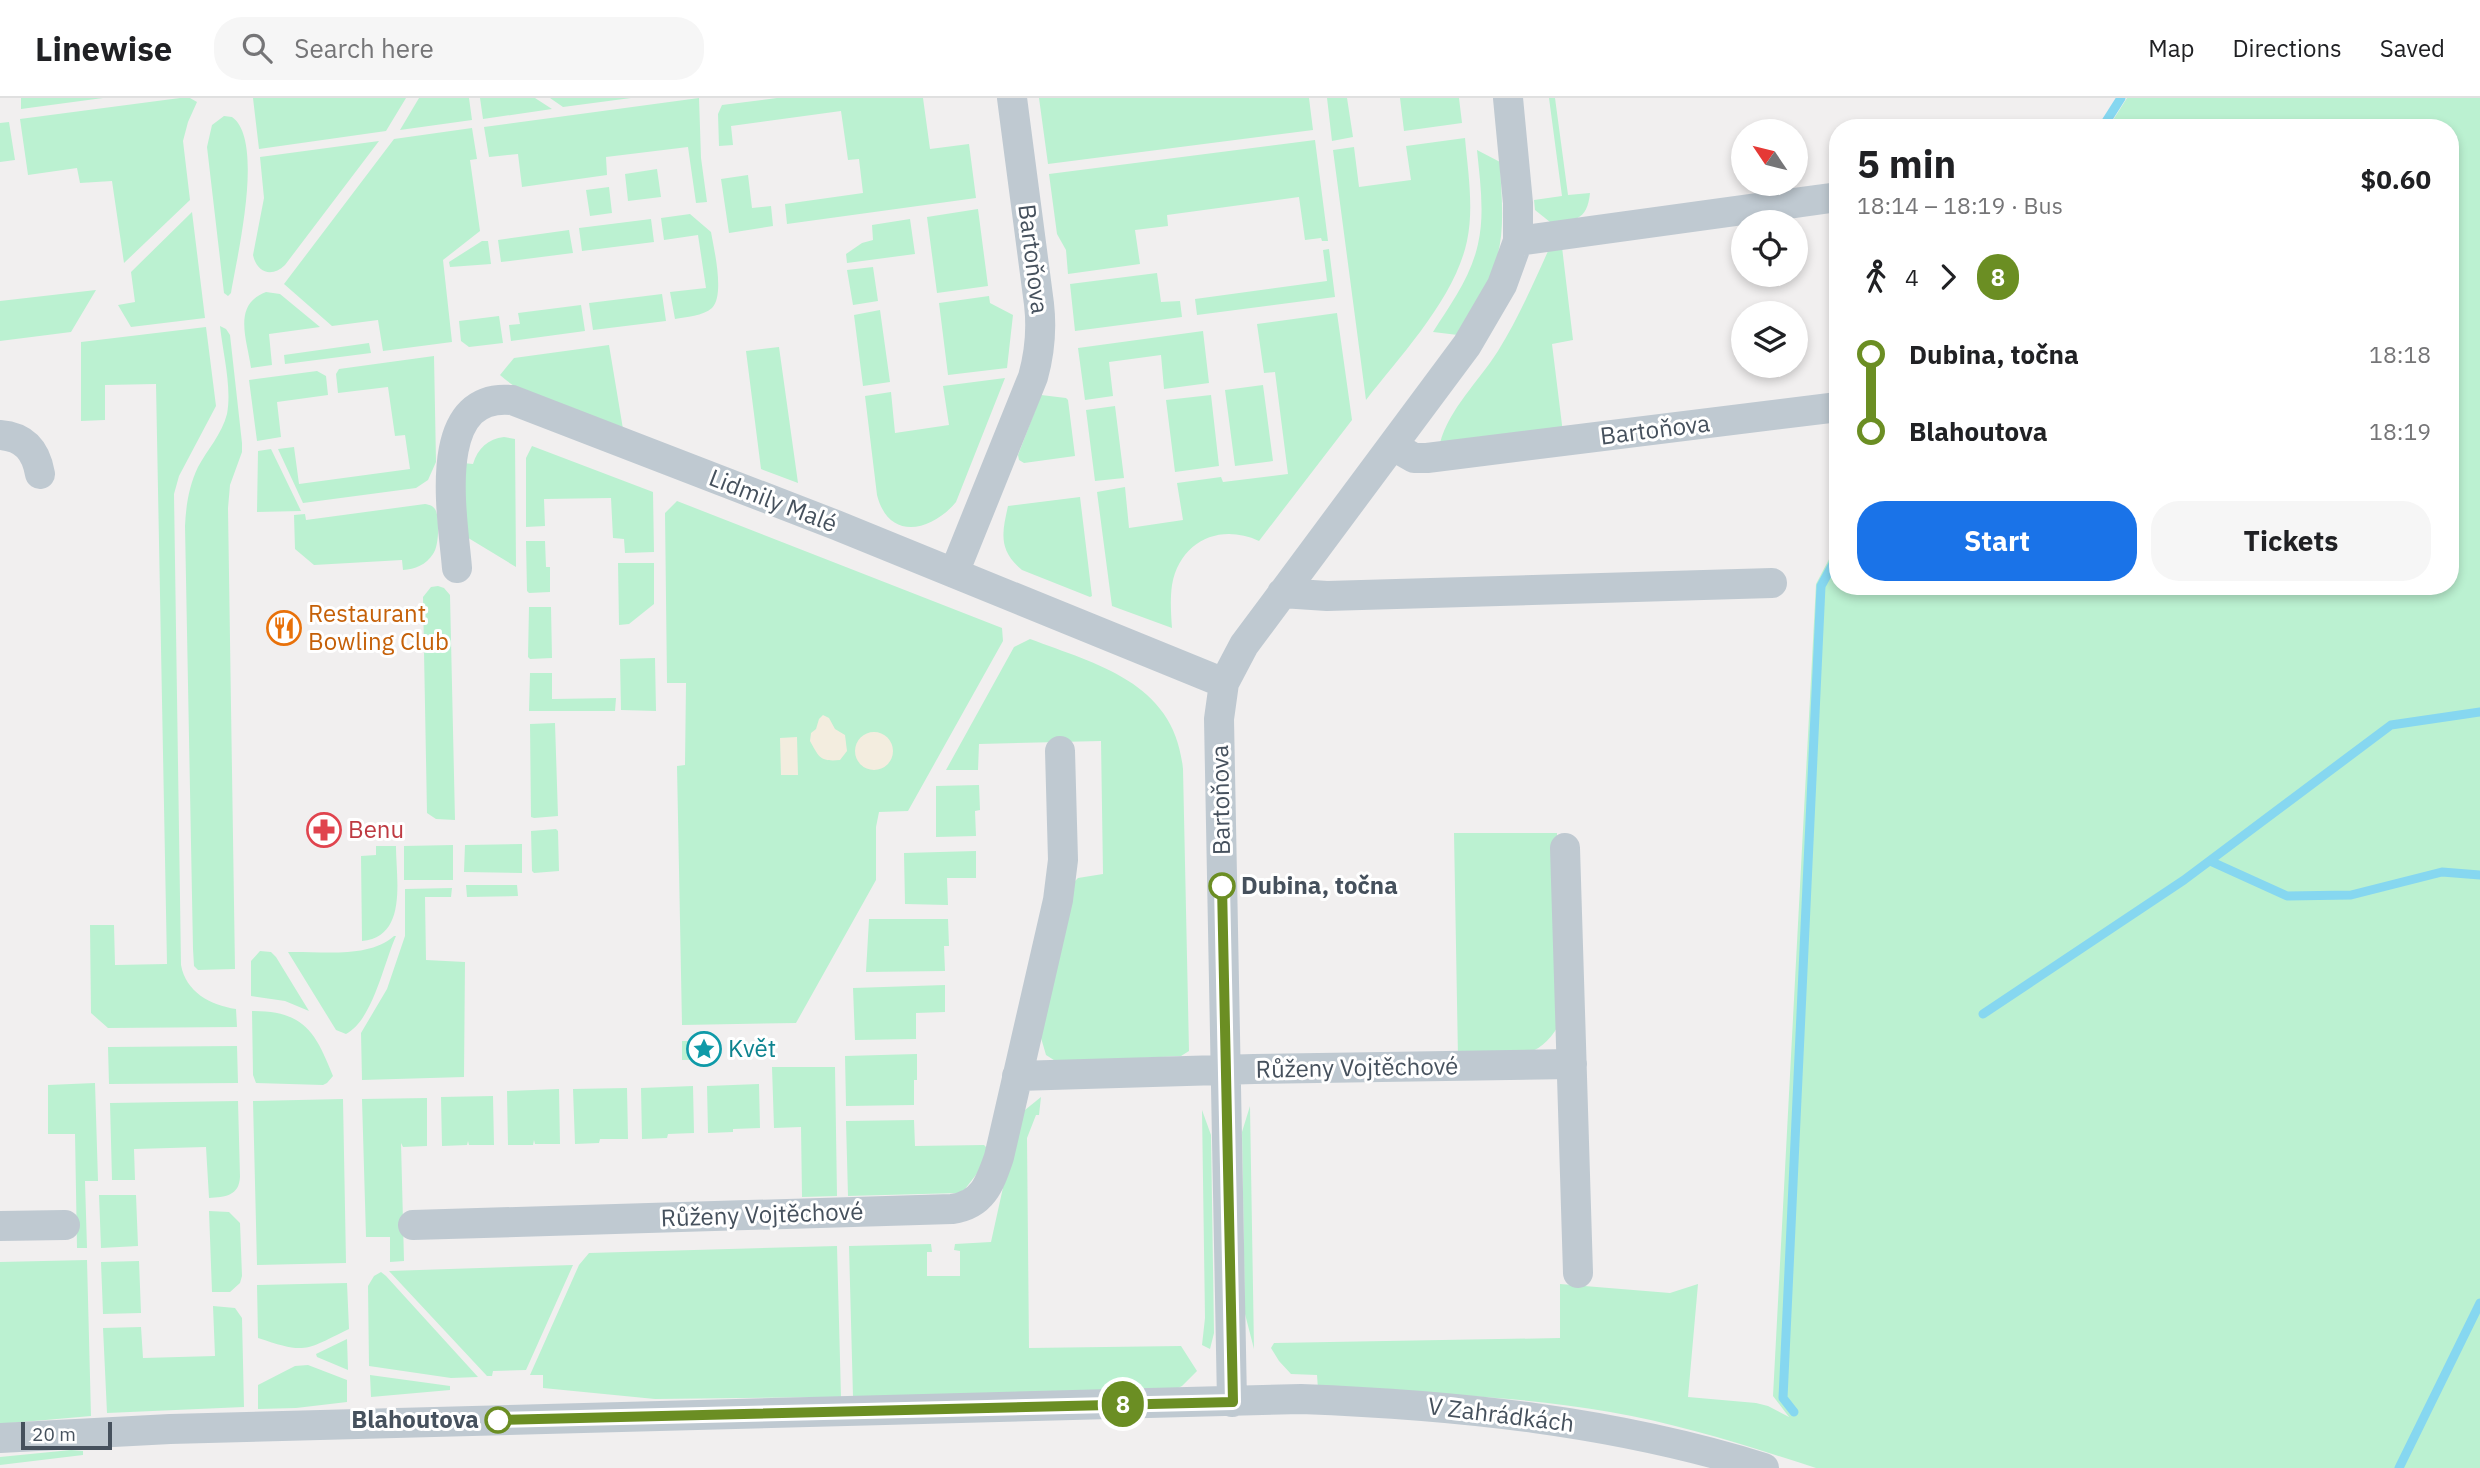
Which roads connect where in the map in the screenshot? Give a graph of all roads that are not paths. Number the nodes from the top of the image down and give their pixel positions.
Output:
1 (1012, 98) edge
2 (1508, 98) edge
3 (1829, 198) edge
4 (1518, 241) junction
5 (1829, 408) edge
6 (0, 435) edge
7 (1393, 446) junction
8 (40, 474) dead end
9 (457, 568) dead end
10 (954, 573) junction
11 (1772, 583) dead end
12 (1282, 593) junction
13 (1224, 683) junction
14 (1060, 751) dead end
15 (1565, 848) dead end
16 (1572, 1064) junction
17 (1226, 1070) junction
18 (1017, 1076) junction
19 (65, 1225) dead end
20 (413, 1225) dead end
21 (0, 1226) edge
22 (1578, 1273) dead end
23 (1233, 1402) junction
24 (0, 1438) edge
25 (1764, 1468) edge

1 - 10 street, Bartoňova
2 - 4 street, Bartoňova
3 - 4 street
4 - 7 street, Bartoňova
5 - 7 street, Bartoňova
6 - 8 street
7 - 12 street, Bartoňova
9 - 10 street, Lidmily Malé
10 - 13 street, Lidmily Malé
11 - 12 street
12 - 13 street, Bartoňova
13 - 17 street, Bartoňova
14 - 18 street, Růženy Vojtěchové
15 - 16 street
16 - 17 street, Růženy Vojtěchové
16 - 22 street
17 - 18 street, Růženy Vojtěchové
17 - 23 street, Bartoňova
18 - 20 street, Růženy Vojtěchové
19 - 21 street
23 - 24 street
23 - 25 street, V Zahrádkách

